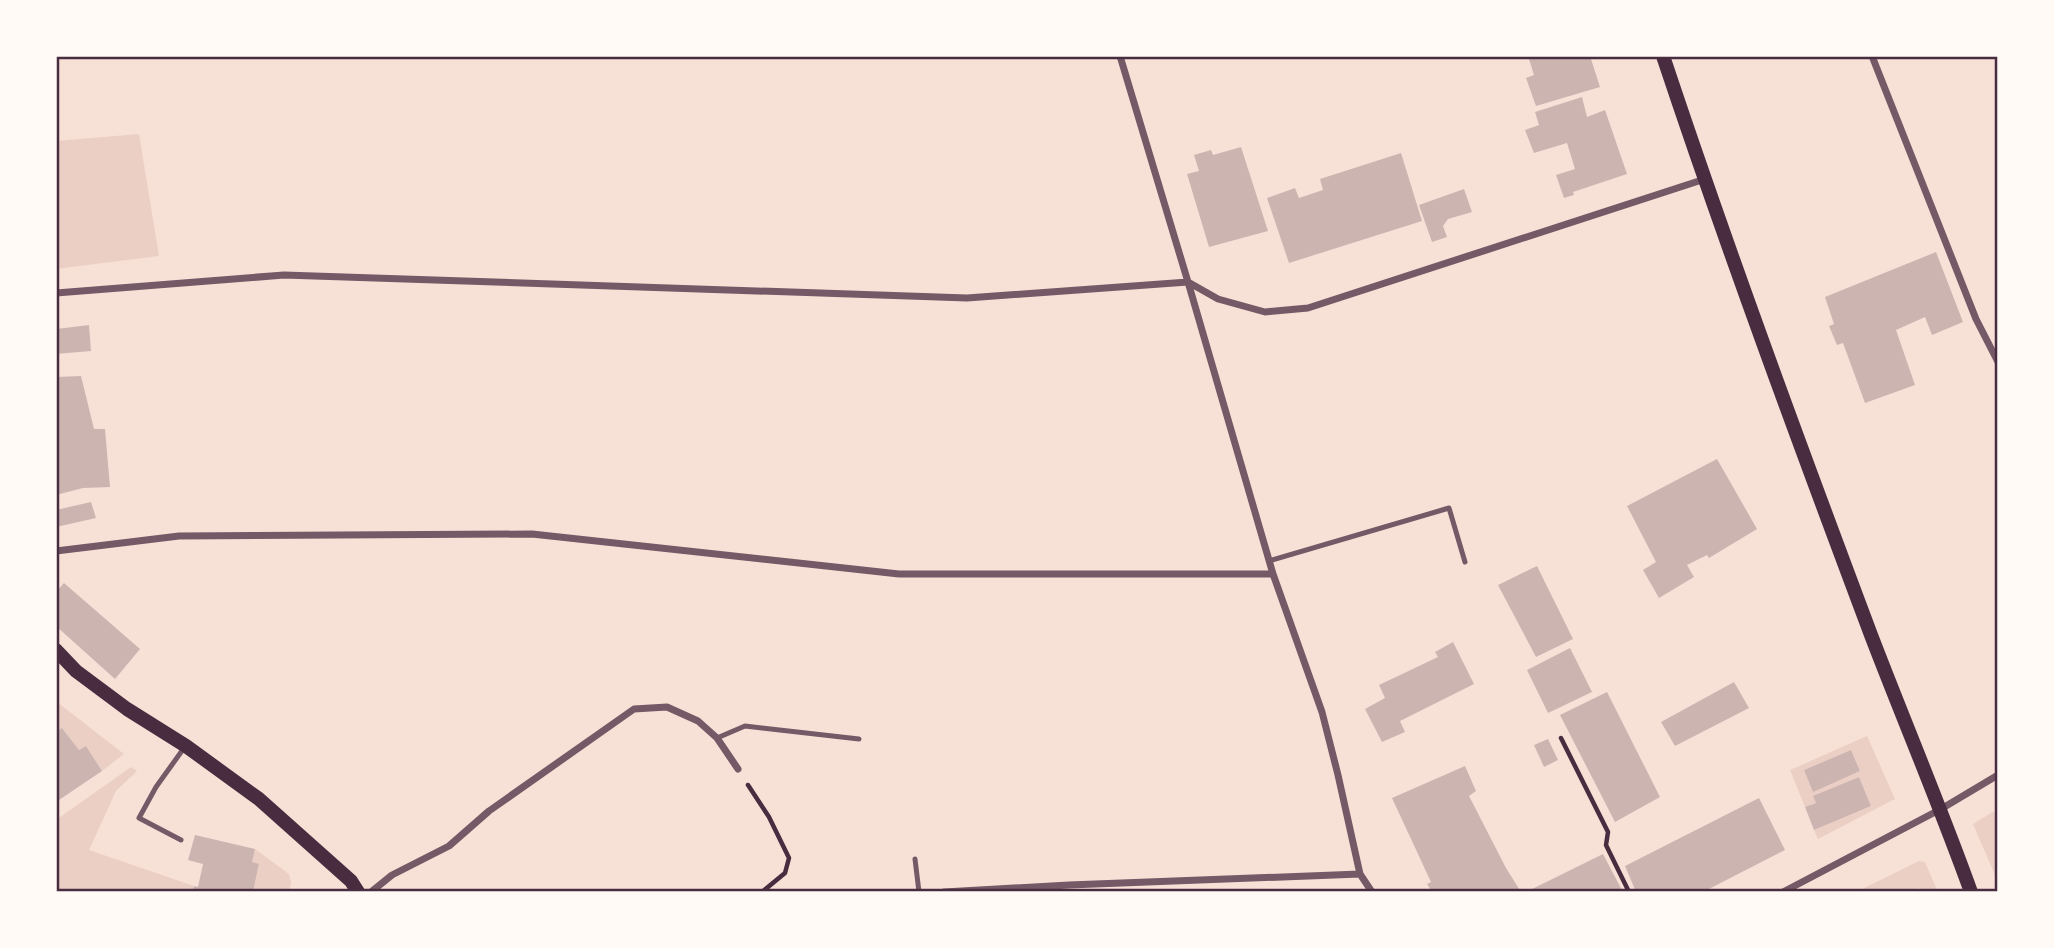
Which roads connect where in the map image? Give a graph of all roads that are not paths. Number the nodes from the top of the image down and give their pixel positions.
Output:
1 (1120, 56) edge
2 (1663, 56) edge
3 (1872, 56) edge
4 (1705, 179) junction
5 (1188, 282) junction
6 (56, 293) edge
7 (1998, 362) edge
8 (56, 551) edge
9 (1269, 561) junction
10 (1465, 562) dead end
11 (1273, 574) junction
12 (56, 650) edge
13 (717, 738) junction
14 (859, 738) dead end
15 (186, 746) junction
16 (738, 769) road end
17 (1998, 775) edge
18 (1941, 808) junction
19 (181, 840) dead end
20 (915, 859) dead end
21 (1360, 874) junction
22 (352, 888) edge
23 (1068, 888) edge
24 (371, 892) edge
25 (919, 892) edge
26 (944, 892) edge
27 (1372, 892) edge
28 (1783, 892) edge
29 (1971, 892) edge

1 - 5 street
2 - 4 main road
3 - 7 street
4 - 5 street
4 - 18 main road
5 - 6 street
5 - 9 street
8 - 11 street
9 - 10 lane
9 - 11 street
11 - 21 street
12 - 15 main road
13 - 14 lane
13 - 16 street
13 - 24 street
15 - 19 lane
15 - 22 main road
17 - 18 street
18 - 28 street
18 - 29 main road
20 - 25 lane
21 - 23 street
21 - 27 street
23 - 26 street

